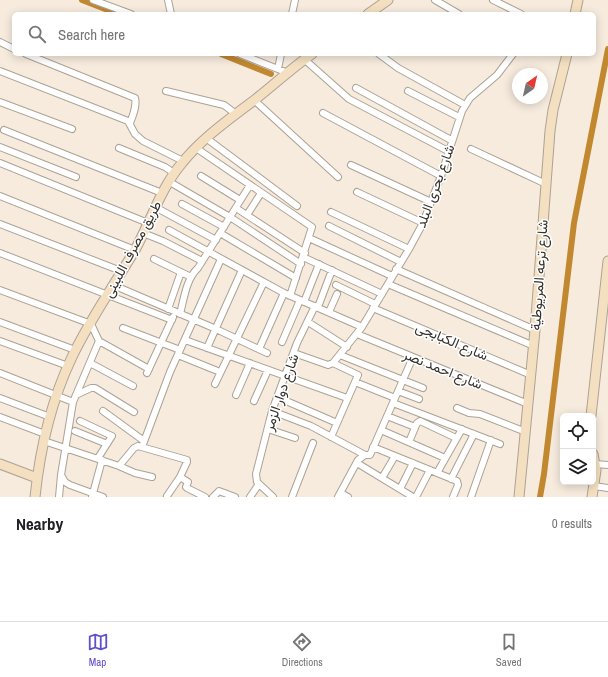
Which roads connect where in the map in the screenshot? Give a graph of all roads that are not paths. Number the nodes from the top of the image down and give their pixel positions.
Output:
1 (92, 0) edge
2 (168, 0) edge
3 (295, 0) edge
4 (388, 0) edge
5 (435, 0) edge
6 (493, 0) edge
7 (578, 0) edge
8 (125, 12) edge
9 (171, 12) edge
10 (292, 12) edge
11 (371, 12) edge
12 (456, 12) edge
13 (517, 12) edge
14 (575, 12) edge
15 (0, 42) edge
16 (12, 48) edge
17 (31, 56) edge
18 (245, 56) edge
19 (281, 56) edge
20 (382, 56) edge
21 (511, 56) edge
22 (566, 56) edge
23 (308, 57) edge
24 (278, 69) junction
25 (0, 71) edge
26 (288, 73) junction
27 (356, 88) dead end
28 (166, 91) dead end
29 (408, 91) dead end
30 (254, 100) junction
31 (0, 102) edge
32 (465, 105) junction
33 (323, 113) dead end
34 (236, 114) junction
35 (459, 117) junction
36 (130, 123) junction
37 (72, 129) dead end
38 (4, 130) dead end
39 (206, 138) junction
40 (451, 140) junction
41 (0, 147) edge
42 (119, 148) dead end
43 (196, 148) junction
44 (471, 149) dead end
45 (448, 151) junction
46 (183, 161) junction
47 (0, 163) edge
48 (351, 165) dead end
49 (174, 173) junction
50 (201, 176) dead end
51 (441, 176) junction
52 (76, 177) dead end
53 (338, 177) dead end
54 (168, 181) junction
55 (546, 184) junction
56 (250, 185) junction
57 (357, 192) dead end
58 (162, 193) junction
59 (261, 193) junction
60 (0, 196) edge
61 (240, 200) junction
62 (431, 202) junction
63 (182, 204) dead end
64 (297, 206) dead end
65 (155, 207) junction
66 (236, 208) junction
67 (331, 212) dead end
68 (247, 215) junction
69 (230, 217) junction
70 (148, 223) junction
71 (423, 223) junction
72 (0, 224) edge
73 (329, 226) dead end
74 (168, 230) dead end
75 (222, 230) junction
76 (143, 233) junction
77 (310, 238) junction
78 (216, 240) junction
79 (409, 249) junction
80 (135, 250) junction
81 (208, 252) junction
82 (0, 253) edge
83 (304, 255) junction
84 (221, 259) junction
85 (154, 260) dead end
86 (202, 261) junction
87 (608, 261) edge
88 (401, 262) junction
89 (301, 264) junction
90 (318, 264) junction
91 (396, 269) junction
92 (242, 270) junction
93 (332, 270) junction
94 (121, 271) junction
95 (181, 272) junction
96 (392, 276) junction
97 (191, 277) junction
98 (296, 278) junction
99 (264, 282) junction
100 (388, 284) junction
101 (113, 285) junction
102 (336, 285) dead end
103 (0, 290) edge
104 (287, 294) junction
105 (337, 294) dead end
106 (382, 294) junction
107 (108, 296) junction
108 (302, 301) junction
109 (374, 306) junction
110 (316, 307) junction
111 (168, 309) junction
112 (329, 312) junction
113 (178, 313) junction
114 (172, 320) junction
115 (194, 320) junction
116 (0, 322) edge
117 (308, 322) junction
118 (91, 324) junction
119 (362, 327) junction
120 (123, 328) dead end
121 (216, 329) junction
122 (535, 330) junction
123 (357, 334) junction
124 (236, 338) junction
125 (185, 340) junction
126 (0, 341) edge
127 (98, 341) junction
128 (282, 342) dead end
129 (161, 343) junction
130 (534, 346) junction
131 (347, 347) junction
132 (207, 348) junction
133 (259, 349) junction
134 (76, 350) junction
135 (179, 353) junction
136 (267, 353) dead end
137 (294, 353) junction
138 (228, 355) junction
139 (340, 355) junction
140 (413, 357) junction
141 (90, 363) junction
142 (250, 363) junction
143 (332, 363) junction
144 (68, 366) junction
145 (268, 370) junction
146 (220, 372) junction
147 (0, 373) edge
148 (531, 375) junction
149 (285, 376) junction
150 (403, 380) junction
151 (355, 382) junction
152 (215, 384) dead end
153 (133, 386) dead end
154 (423, 388) dead end
155 (398, 391) junction
156 (57, 395) junction
157 (76, 395) junction
158 (236, 395) dead end
159 (0, 398) edge
160 (276, 398) junction
161 (347, 398) junction
162 (419, 399) dead end
163 (394, 400) junction
164 (254, 401) dead end
165 (74, 402) junction
166 (528, 404) junction
167 (457, 408) dead end
168 (272, 411) junction
169 (103, 412) dead end
170 (134, 412) dead end
171 (592, 413) edge
172 (387, 416) junction
173 (0, 417) edge
174 (50, 417) junction
175 (80, 421) dead end
176 (337, 423) junction
177 (415, 427) junction
178 (268, 429) junction
179 (462, 429) junction
180 (381, 430) junction
181 (75, 431) dead end
182 (526, 432) junction
183 (474, 434) junction
184 (331, 437) junction
185 (45, 438) junction
186 (295, 438) dead end
187 (456, 438) junction
188 (491, 440) junction
189 (409, 442) junction
190 (313, 443) dead end
191 (107, 444) junction
192 (143, 444) junction
193 (500, 444) dead end
194 (373, 447) junction
195 (65, 448) junction
196 (365, 455) junction
197 (395, 456) junction
198 (446, 458) junction
199 (100, 459) junction
200 (357, 463) junction
201 (413, 463) junction
202 (0, 464) edge
203 (608, 465) edge
204 (119, 466) junction
205 (596, 467) edge
206 (430, 470) junction
207 (437, 473) junction
208 (61, 475) junction
209 (152, 477) dead end
210 (180, 477) junction
211 (37, 478) junction
212 (382, 478) junction
213 (454, 481) junction
214 (259, 484) junction
215 (594, 486) joint
216 (608, 488) edge
217 (401, 492) edge
218 (93, 495) edge
219 (269, 495) edge
220 (340, 495) edge
221 (167, 496) dead end
222 (35, 497) edge
223 (59, 497) edge
224 (103, 497) edge
225 (205, 497) edge
226 (213, 497) edge
227 (235, 497) edge
228 (250, 497) edge
229 (292, 497) edge
230 (348, 497) edge
231 (414, 497) edge
232 (453, 497) edge
233 (471, 497) edge
234 (519, 497) edge
235 (592, 497) edge

1 - 8 street
2 - 9 street
3 - 10 street
4 - 11 street
5 - 12 street
6 - 13 street
7 - 14 street
15 - 16 street
17 - 36 street
18 - 24 street
19 - 24 street
20 - 32 street
21 - 32 street, شارع بحرى البلد
22 - 55 street, شارع ترعه المريوطية
23 - 26 street, طريق مصرف اللبينى
23 - 45 street
24 - 26 street
25 - 36 street
26 - 30 street, طريق مصرف اللبينى
27 - 40 street
28 - 34 street
29 - 35 street
30 - 34 street, طريق مصرف اللبينى
30 - 53 street
31 - 37 street
32 - 35 street, شارع بحرى البلد
33 - 51 street
34 - 39 street, طريق مصرف اللبينى
35 - 40 street, شارع بحرى البلد
36 - 46 street
38 - 58 street
39 - 43 street, طريق مصرف اللبينى
39 - 64 street
40 - 45 street, شارع بحرى البلد
41 - 52 street
42 - 49 street
43 - 46 street, طريق مصرف اللبينى
43 - 56 street
44 - 55 street
45 - 51 street, شارع بحرى البلد
46 - 49 street, طريق مصرف اللبينى
47 - 70 street
48 - 62 street
49 - 54 street, طريق مصرف اللبينى
50 - 61 street
51 - 62 street, شارع بحرى البلد
54 - 58 street, طريق مصرف اللبينى
54 - 69 street
55 - 122 street, شارع ترعه المريوطية
56 - 59 street
56 - 61 street
57 - 71 street
58 - 65 street, طريق مصرف اللبينى
59 - 68 street
59 - 77 street
60 - 80 street
61 - 66 street
62 - 71 street, شارع بحرى البلد
63 - 75 street
65 - 70 street, طريق مصرف اللبينى
65 - 78 street
66 - 68 street
66 - 69 street
67 - 79 street
68 - 83 street
69 - 75 street
69 - 89 street
70 - 76 street, طريق مصرف اللبينى
71 - 79 street, شارع بحرى البلد
72 - 94 street
73 - 88 street
74 - 81 street
75 - 78 street
75 - 98 street
76 - 80 street, طريق مصرف اللبينى
76 - 86 street
77 - 83 street
77 - 96 street
78 - 81 street
79 - 88 street, شارع بحرى البلد
80 - 94 street, طريق مصرف اللبينى
81 - 84 street
81 - 86 street
82 - 107 street
83 - 89 street
83 - 90 street
84 - 92 street
84 - 115 street
85 - 95 street
86 - 97 street
87 - 171 street
88 - 91 street, شارع بحرى البلد
89 - 98 street
90 - 93 street
90 - 108 street
91 - 96 street, شارع بحرى البلد
91 - 122 street
92 - 99 street
92 - 121 street
93 - 106 street
93 - 110 street, شارع دوار الزمر
94 - 101 street, طريق مصرف اللبينى
95 - 97 street
95 - 111 street
96 - 100 street, شارع بحرى البلد
97 - 113 street
98 - 104 street
99 - 104 street
99 - 124 street
100 - 106 street, شارع بحرى البلد
100 - 130 street
101 - 107 street, طريق مصرف اللبينى
101 - 111 street
102 - 109 street, شارع الكبابجى
103 - 118 street
104 - 108 street
104 - 133 street
105 - 112 street
106 - 109 street, شارع بحرى البلد
107 - 114 street
107 - 118 street, طريق مصرف اللبينى
108 - 110 street
108 - 128 street
109 - 119 street, شارع بحرى البلد
109 - 148 street, شارع الكبابجى
110 - 112 street
110 - 117 street, شارع دوار الزمر
111 - 113 street
112 - 119 street
113 - 114 street
113 - 115 street
114 - 129 street
115 - 121 street
115 - 125 street
116 - 134 street
117 - 131 street
117 - 137 street, شارع دوار الزمر
118 - 127 street
118 - 134 street, طريق مصرف اللبينى
119 - 123 street, شارع بحرى البلد
120 - 129 street
121 - 124 street
121 - 132 street
122 - 130 street, شارع ترعه المريوطية
123 - 131 street, شارع بحرى البلد
123 - 140 street, شارع احمد نصر
124 - 133 street
124 - 138 street
125 - 132 street
125 - 135 street
126 - 144 street
127 - 129 street
127 - 141 street
129 - 135 street
130 - 148 street, شارع ترعه المريوطية
131 - 139 street, شارع بحرى البلد
132 - 138 street
133 - 136 street
134 - 144 street, طريق مصرف اللبينى
135 - 146 street
135 - 192 street
137 - 143 street
137 - 149 street, شارع دوار الزمر
138 - 142 street
138 - 146 street
139 - 143 street, شارع بحرى البلد
139 - 150 street, شارع احمد نصر
140 - 150 street
140 - 166 street, شارع احمد نصر
141 - 153 street
141 - 157 street
142 - 145 street
142 - 158 street
143 - 151 street
144 - 156 street, طريق مصرف اللبينى
145 - 149 street
145 - 164 street
146 - 152 street
147 - 156 street
148 - 166 street, شارع ترعه المريوطية
149 - 160 street, شارع دوار الزمر
149 - 161 street
150 - 154 street, شارع احمد نصر
150 - 155 street
151 - 161 street
151 - 163 street
155 - 162 street
155 - 163 street
156 - 165 street
156 - 174 street, طريق مصرف اللبينى
157 - 165 street
157 - 170 street
159 - 174 street
160 - 168 street, شارع دوار الزمر
160 - 176 street
161 - 176 street
163 - 172 street
163 - 179 street
165 - 195 street
166 - 182 street, شارع ترعه المريوطية
167 - 182 street
168 - 178 street, شارع دوار الزمر
168 - 184 street
169 - 192 street
172 - 177 street
172 - 180 street
173 - 185 street
174 - 185 street, طريق مصرف اللبينى
175 - 191 street
176 - 184 street
177 - 187 street
177 - 189 street
178 - 186 street
178 - 214 street, شارع دوار الزمر
179 - 183 street
179 - 187 street
180 - 189 street
180 - 194 street
181 - 191 street
182 - 234 street, شارع ترعه المريوطية
183 - 188 street
183 - 213 street
184 - 196 street
185 - 195 street
185 - 211 street, طريق مصرف اللبينى
187 - 198 street
188 - 193 street
188 - 233 street
189 - 198 street
190 - 229 street
191 - 199 street
192 - 204 street
192 - 210 street
194 - 196 street
194 - 197 street
195 - 199 street
195 - 208 street
196 - 200 street
197 - 201 street
197 - 212 street
198 - 207 street
199 - 204 street
199 - 218 street
200 - 212 street
200 - 220 street
201 - 206 street
201 - 217 street
202 - 211 street
203 - 205 street
204 - 209 street
206 - 207 street
206 - 231 street
207 - 213 street
208 - 218 street
208 - 223 street
210 - 221 street
210 - 225 street
211 - 222 street, طريق مصرف اللبينى
212 - 217 street
213 - 232 street
214 - 219 street
214 - 228 street
215 - 216 street
215 - 235 street
217 - 231 street
218 - 224 street
220 - 230 street
226 - 227 street

